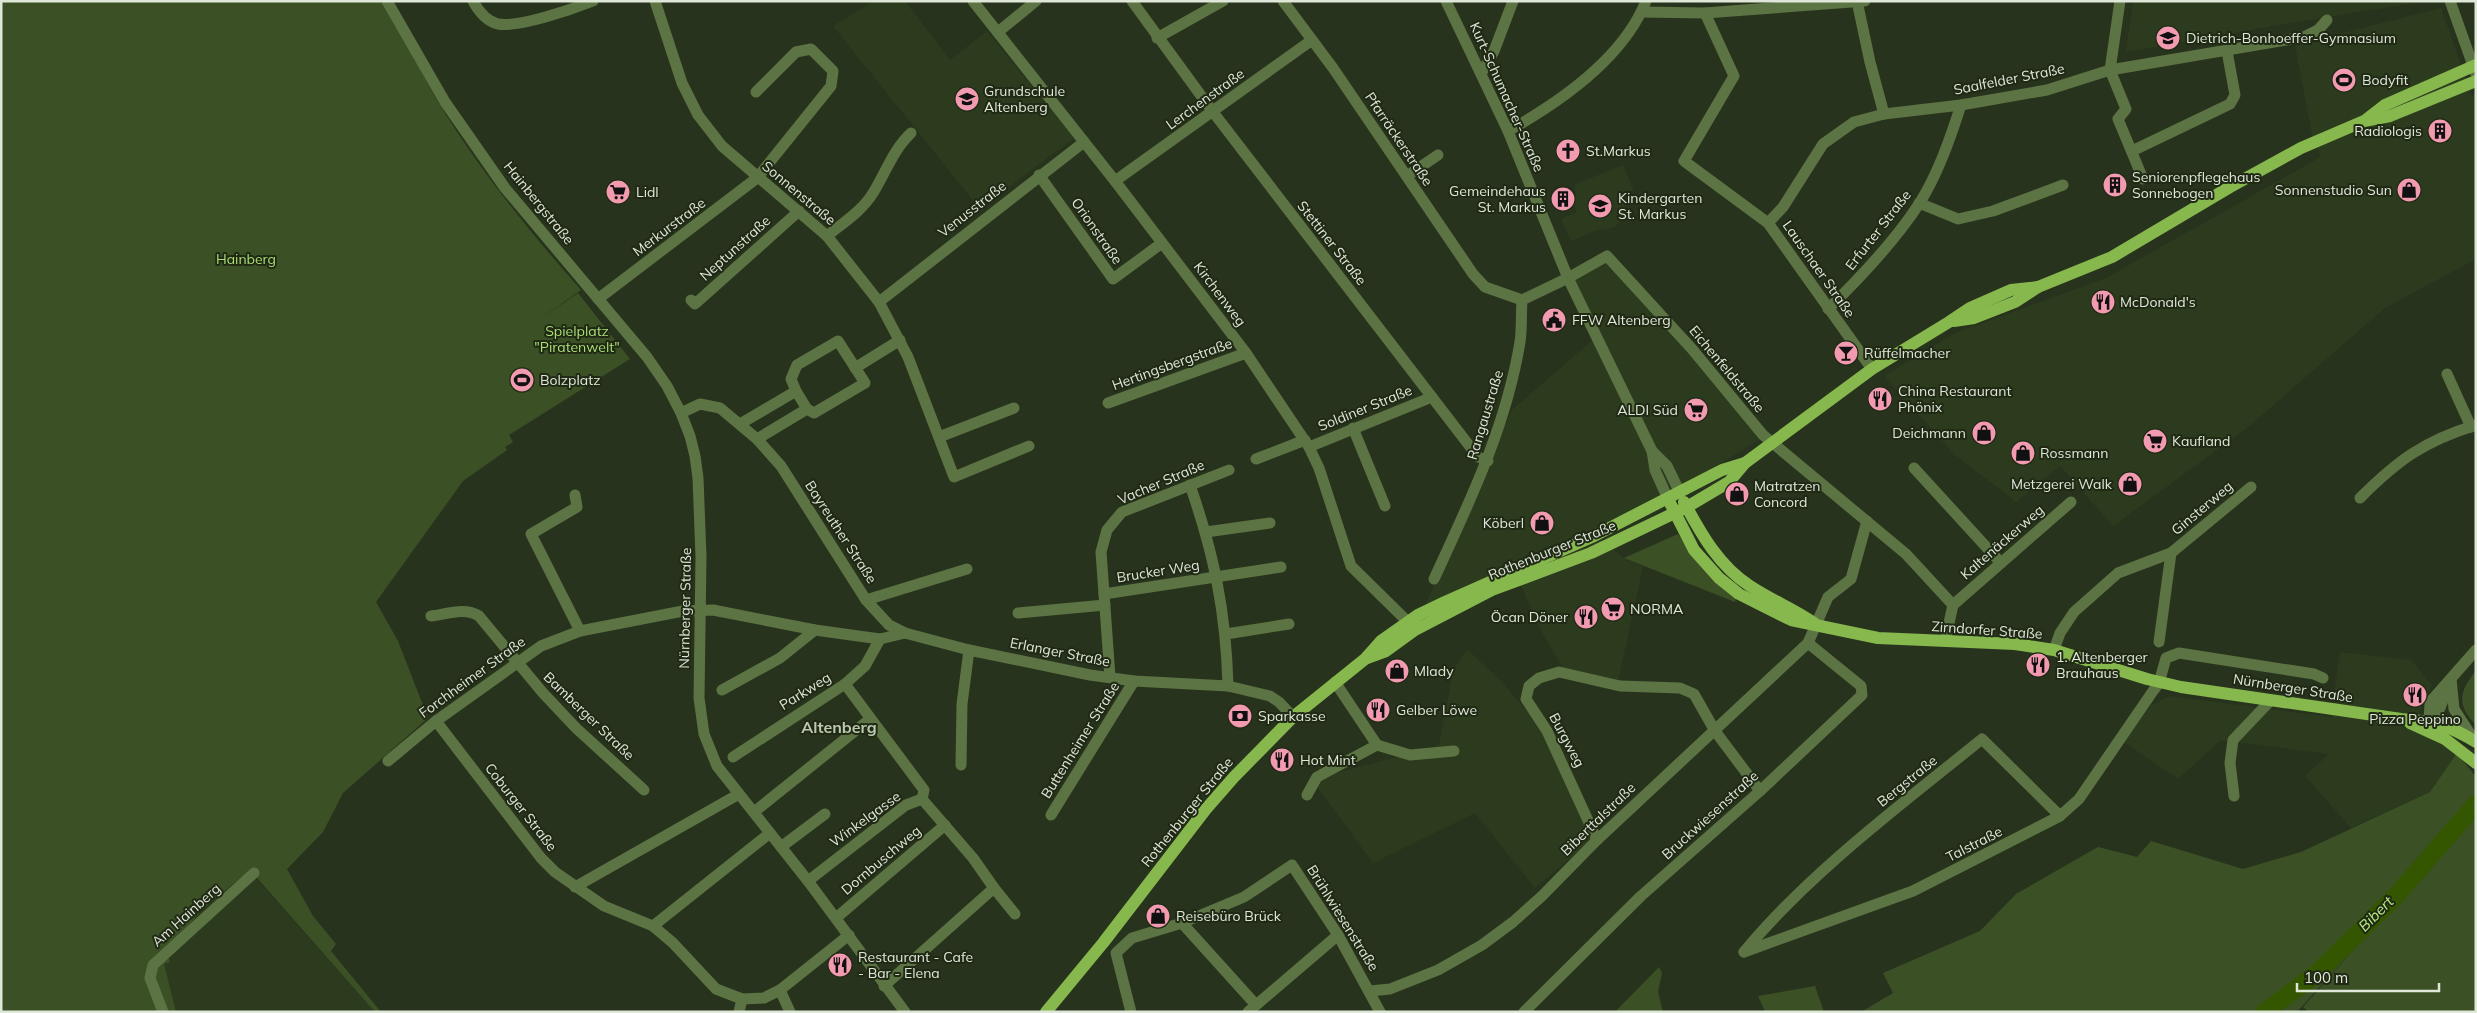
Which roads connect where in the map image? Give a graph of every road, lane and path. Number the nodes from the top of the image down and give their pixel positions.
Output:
1 (387, 1) edge
2 (473, 1) edge
3 (593, 1) edge
4 (655, 1) edge
5 (973, 1) edge
6 (1036, 1) edge
7 (1132, 1) edge
8 (1222, 1) edge
9 (1283, 1) edge
10 (1446, 1) edge
11 (1513, 1) edge
12 (2120, 1) edge
13 (2450, 1) edge
14 (1860, 2) edge
15 (1644, 6) edge
16 (1705, 13) junction
17 (2327, 20) dead end
18 (998, 32) junction
19 (1157, 38) junction
20 (1312, 40) junction
21 (2227, 51) junction
22 (2475, 68) edge
23 (2110, 70) junction
24 (1482, 72) junction
25 (2476, 81) edge
26 (756, 92) dead end
27 (1961, 105) junction
28 (1213, 112) junction
29 (1884, 114) junction
30 (2364, 121) junction
31 (1508, 131) junction
32 (911, 133) dead end
33 (1084, 142) junction
34 (2132, 151) junction
35 (1438, 155) dead end
36 (1039, 175) junction
37 (1407, 176) junction
38 (757, 178) junction
39 (2143, 179) dead end
40 (1115, 181) junction
41 (2063, 185) dead end
42 (1919, 203) junction
43 (799, 211) junction
44 (1768, 223) junction
45 (827, 236) junction
46 (1162, 243) junction
47 (1568, 278) junction
48 (598, 299) junction
49 (691, 300) dead end
50 (1522, 300) junction
51 (879, 302) junction
52 (1828, 308) junction
53 (900, 340) junction
54 (1246, 353) junction
55 (855, 368) junction
56 (1872, 369) junction
57 (2448, 374) dead end
58 (796, 391) junction
59 (1432, 397) junction
60 (1108, 403) dead end
61 (1014, 408) dead end
62 (807, 409) junction
63 (681, 413) junction
64 (740, 424) junction
65 (2473, 426) edge
66 (1353, 428) junction
67 (939, 437) junction
68 (757, 440) junction
69 (1307, 444) junction
70 (1774, 444) junction
71 (1029, 446) dead end
72 (1652, 451) junction
73 (1256, 458) dead end
74 (1488, 462) junction
75 (1745, 463) junction
76 (1914, 468) dead end
77 (1229, 470) dead end
78 (1190, 485) junction
79 (2251, 487) dead end
80 (1680, 493) junction
81 (575, 495) dead end
82 (2360, 498) dead end
83 (1668, 499) junction
84 (2071, 502) dead end
85 (1385, 506) dead end
86 (1687, 507) junction
87 (1674, 514) junction
88 (1867, 521) junction
89 (1270, 523) dead end
90 (1206, 532) junction
91 (2171, 553) junction
92 (2000, 562) junction
93 (1281, 567) dead end
94 (967, 569) dead end
95 (1217, 577) junction
96 (1434, 579) dead end
97 (866, 600) junction
98 (1104, 600) junction
99 (1953, 605) junction
100 (700, 612) junction
101 (1018, 613) dead end
102 (431, 616) dead end
103 (1408, 622) junction
104 (1289, 624) dead end
105 (1816, 625) junction
106 (815, 630) junction
107 (580, 631) junction
108 (905, 634) junction
109 (1226, 634) junction
110 (880, 639) junction
111 (1945, 641) junction
112 (2159, 642) dead end
113 (1808, 643) junction
114 (970, 650) junction
115 (2054, 650) junction
116 (2476, 650) edge
117 (1365, 659) junction
118 (516, 662) junction
119 (1110, 677) junction
120 (2323, 678) dead end
121 (2451, 679) junction
122 (1134, 681) junction
123 (1335, 682) junction
124 (2159, 683) junction
125 (844, 684) junction
126 (1228, 686) junction
127 (2181, 687) joint
128 (722, 690) dead end
129 (2271, 700) junction
130 (1293, 717) junction
131 (870, 719) junction
132 (436, 721) junction
133 (2428, 725) junction
134 (1715, 731) junction
135 (2476, 742) edge
136 (1377, 745) junction
137 (1454, 751) dead end
138 (733, 757) dead end
139 (388, 760) dead end
140 (2475, 763) edge
141 (960, 765) dead end
142 (644, 790) dead end
143 (1760, 792) junction
144 (739, 794) junction
145 (1306, 795) dead end
146 (2234, 796) dead end
147 (922, 799) junction
148 (754, 812) junction
149 (825, 814) dead end
150 (1051, 815) dead end
151 (2060, 816) junction
152 (945, 825) junction
153 (770, 833) junction
154 (1597, 840) junction
155 (781, 846) junction
156 (254, 873) dead end
157 (808, 881) junction
158 (575, 887) junction
159 (994, 888) junction
160 (1015, 914) dead end
161 (836, 918) junction
162 (1770, 920) junction
163 (1182, 923) junction
164 (653, 926) junction
165 (849, 935) junction
166 (1338, 935) junction
167 (1787, 937) junction
168 (1744, 952) joint
169 (884, 986) junction
170 (780, 990) junction
171 (1370, 991) junction
172 (742, 999) junction
173 (1047, 1009) edge
174 (1252, 1009) edge
175 (163, 1012) edge
176 (739, 1012) edge
177 (790, 1012) edge
178 (904, 1012) edge
179 (1131, 1012) edge
180 (1380, 1012) edge
181 (1524, 1012) edge

1 - 48 street, Hainbergstraße
2 - 3 street
4 - 38 street, Sonnenstraße
5 - 18 street, Kirchenweg
6 - 18 street
7 - 19 street, Stettiner Straße
8 - 19 street
9 - 20 street, Pfarräckerstraße
10 - 24 street, Kurt-Schumacher-Straße
11 - 24 street
12 - 23 street
13 - 22 street
14 - 16 street
14 - 29 street
15 - 16 street
15 - 31 street
16 - 44 street, Lauschaer Straße
17 - 21 street, Saalfelder Straße
18 - 33 street, Kirchenweg
19 - 28 street, Stettiner Straße
20 - 28 street, Lerchenstraße
20 - 37 street, Pfarräckerstraße
21 - 23 street, Saalfelder Straße
21 - 34 street
22 - 30 main road, Rothenburger Straße
23 - 27 street, Saalfelder Straße
23 - 34 street
24 - 31 street, Kurt-Schumacher-Straße
25 - 30 main road, Rothenburger Straße
26 - 38 street, Merkurstraße
27 - 29 street, Saalfelder Straße
27 - 42 street, Erfurter Straße
28 - 40 street, Lerchenstraße
28 - 59 street, Stettiner Straße
29 - 44 street, Saalfelder Straße
30 - 56 main road, Rothenburger Straße
31 - 47 street, Kurt-Schumacher-Straße
32 - 45 street
33 - 36 street, Venusstraße
33 - 40 street, Kirchenweg
34 - 39 street
35 - 37 street
36 - 46 street, Orionstraße
36 - 51 street, Venusstraße
37 - 50 street, Pfarräckerstraße
38 - 43 street, Sonnenstraße
38 - 48 street, Merkurstraße
40 - 46 street, Kirchenweg
41 - 42 street
42 - 52 street, Erfurter Straße
43 - 45 street, Sonnenstraße
43 - 49 street, Neptunstraße
44 - 52 street, Lauschaer Straße
45 - 51 street, Sonnenstraße
46 - 54 street, Kirchenweg
47 - 50 street
47 - 70 street, Eichenfeldstraße
47 - 72 street, Kurt-Schumacher-Straße
48 - 63 street, Hainbergstraße
50 - 74 street, Rangaustraße
51 - 53 street, Sonnenstraße
52 - 56 street, Lauschaer Straße
53 - 55 street
53 - 67 street, Sonnenstraße
54 - 60 street, Hertingsbergstraße
54 - 69 street, Kirchenweg
55 - 58 street
55 - 62 street
56 - 70 main road, Rothenburger Straße
57 - 65 street
58 - 62 street
58 - 64 street
59 - 66 street, Soldiner Straße
59 - 74 street, Stettiner Straße
61 - 67 street
62 - 68 street
63 - 64 street, Bayreuther Straße
63 - 100 street, Nürnberger Straße
64 - 68 street, Bayreuther Straße
65 - 82 street
66 - 69 street, Soldiner Straße
66 - 85 street
67 - 71 street, Sonnenstraße
68 - 97 street, Bayreuther Straße
69 - 73 street
69 - 103 street, Kirchenweg
70 - 75 main road, Rothenburger Straße
70 - 88 street, Eichenfeldstraße
72 - 80 street, Kurt-Schumacher-Straße
72 - 83 street, Kurt-Schumacher-Straße
74 - 96 street, Rangaustraße
75 - 80 main road, Rothenburger Straße
75 - 86 main road, Rothenburger Straße
76 - 92 street
77 - 78 street, Vacher Straße
78 - 90 street
78 - 98 street, Vacher Straße
79 - 91 street, Ginsterweg
80 - 83 main road, Rothenburger Straße
80 - 86 main road, Zirndorfer Straße
81 - 107 street
83 - 87 main road, Zirndorfer Straße
83 - 103 main road, Rothenburger Straße
84 - 92 street, Kaltenäckerweg
86 - 87 main road, Rothenburger Straße
86 - 105 main road, Zirndorfer Straße
87 - 105 main road, Zirndorfer Straße
87 - 117 main road, Rothenburger Straße
88 - 99 street, Eichenfeldstraße
88 - 105 street
89 - 90 street
90 - 95 street
91 - 112 street, Ginsterweg
91 - 115 street, Ginsterweg
92 - 99 street, Kaltenäckerweg
93 - 95 street, Brucker Weg
94 - 97 street
95 - 98 street, Brucker Weg
95 - 109 street
97 - 108 street, Bayreuther Straße
98 - 101 street, Brucker Weg
98 - 119 street, Vacher Straße
99 - 111 street
100 - 106 street, Erlanger Straße
100 - 107 street, Forchheimer Straße
100 - 144 street, Nürnberger Straße
102 - 118 street, Bamberger Straße
103 - 117 main road, Rothenburger Straße
104 - 109 street
105 - 111 main road, Zirndorfer Straße
105 - 113 street, Biberttalstraße
106 - 110 street, Erlanger Straße
106 - 128 street
107 - 118 street, Forchheimer Straße
108 - 110 street, Erlanger Straße
108 - 114 street, Erlanger Straße
109 - 126 street
110 - 125 street, Parkweg
111 - 115 main road, Zirndorfer Straße
113 - 134 street, Biberttalstraße
113 - 143 street, Bruckwiesenstraße
114 - 119 street, Erlanger Straße
114 - 141 street
115 - 124 main road, Zirndorfer Straße
116 - 121 street
117 - 123 main road, Rothenburger Straße
118 - 132 street, Forchheimer Straße
118 - 142 street, Bamberger Straße
119 - 122 street, Erlanger Straße
120 - 124 street, Nürnberger Straße
121 - 133 street
121 - 135 street
122 - 126 street, Erlanger Straße
122 - 150 street, Buttenheimer Straße
123 - 130 main road, Rothenburger Straße
123 - 136 street
124 - 127 main road, Zirndorfer Straße
124 - 151 street, Talstraße
125 - 131 street
125 - 138 street, Parkweg
126 - 130 street, Erlanger Straße
127 - 129 main road, Nürnberger Straße
129 - 133 main road, Nürnberger Straße
129 - 146 street
130 - 173 main road, Rothenburger Straße
131 - 147 street
131 - 148 street
132 - 139 street, Forchheimer Straße
132 - 158 street, Coburger Straße
133 - 135 main road, Nürnberger Straße
133 - 140 main road, Nürnberger Straße
134 - 143 street
134 - 154 street, Biberttalstraße
134 - 154 street, Burgweg
136 - 137 street
136 - 145 street
143 - 181 street, Bruckwiesenstraße
144 - 148 street, Nürnberger Straße
144 - 158 street
147 - 152 street, Winkelgasse
147 - 157 street, Winkelgasse
148 - 153 street, Nürnberger Straße
149 - 155 street
151 - 162 street, Bergstraße
151 - 167 street, Talstraße
152 - 159 street, Winkelgasse
152 - 161 street, Dornbuschweg
153 - 155 street, Nürnberger Straße
153 - 164 street
154 - 171 street, Biberttalstraße
155 - 157 street, Nürnberger Straße
156 - 175 street, Am Hainberg
157 - 161 street, Nürnberger Straße
158 - 164 street, Coburger Straße
159 - 160 street, Winkelgasse
159 - 169 street
161 - 165 street, Nürnberger Straße
162 - 167 street
162 - 168 street, Bergstraße
163 - 166 street, Brühlwiesenstraße
163 - 174 street
163 - 179 street, Brühlwiesenstraße
164 - 172 street, Coburger Straße
165 - 169 street, Nürnberger Straße
165 - 170 street
166 - 171 street, Brühlwiesenstraße
166 - 174 street
167 - 168 street, Talstraße
169 - 178 street, Nürnberger Straße
170 - 172 street, Coburger Straße
170 - 177 street
171 - 180 street, Brühlwiesenstraße
172 - 176 street

